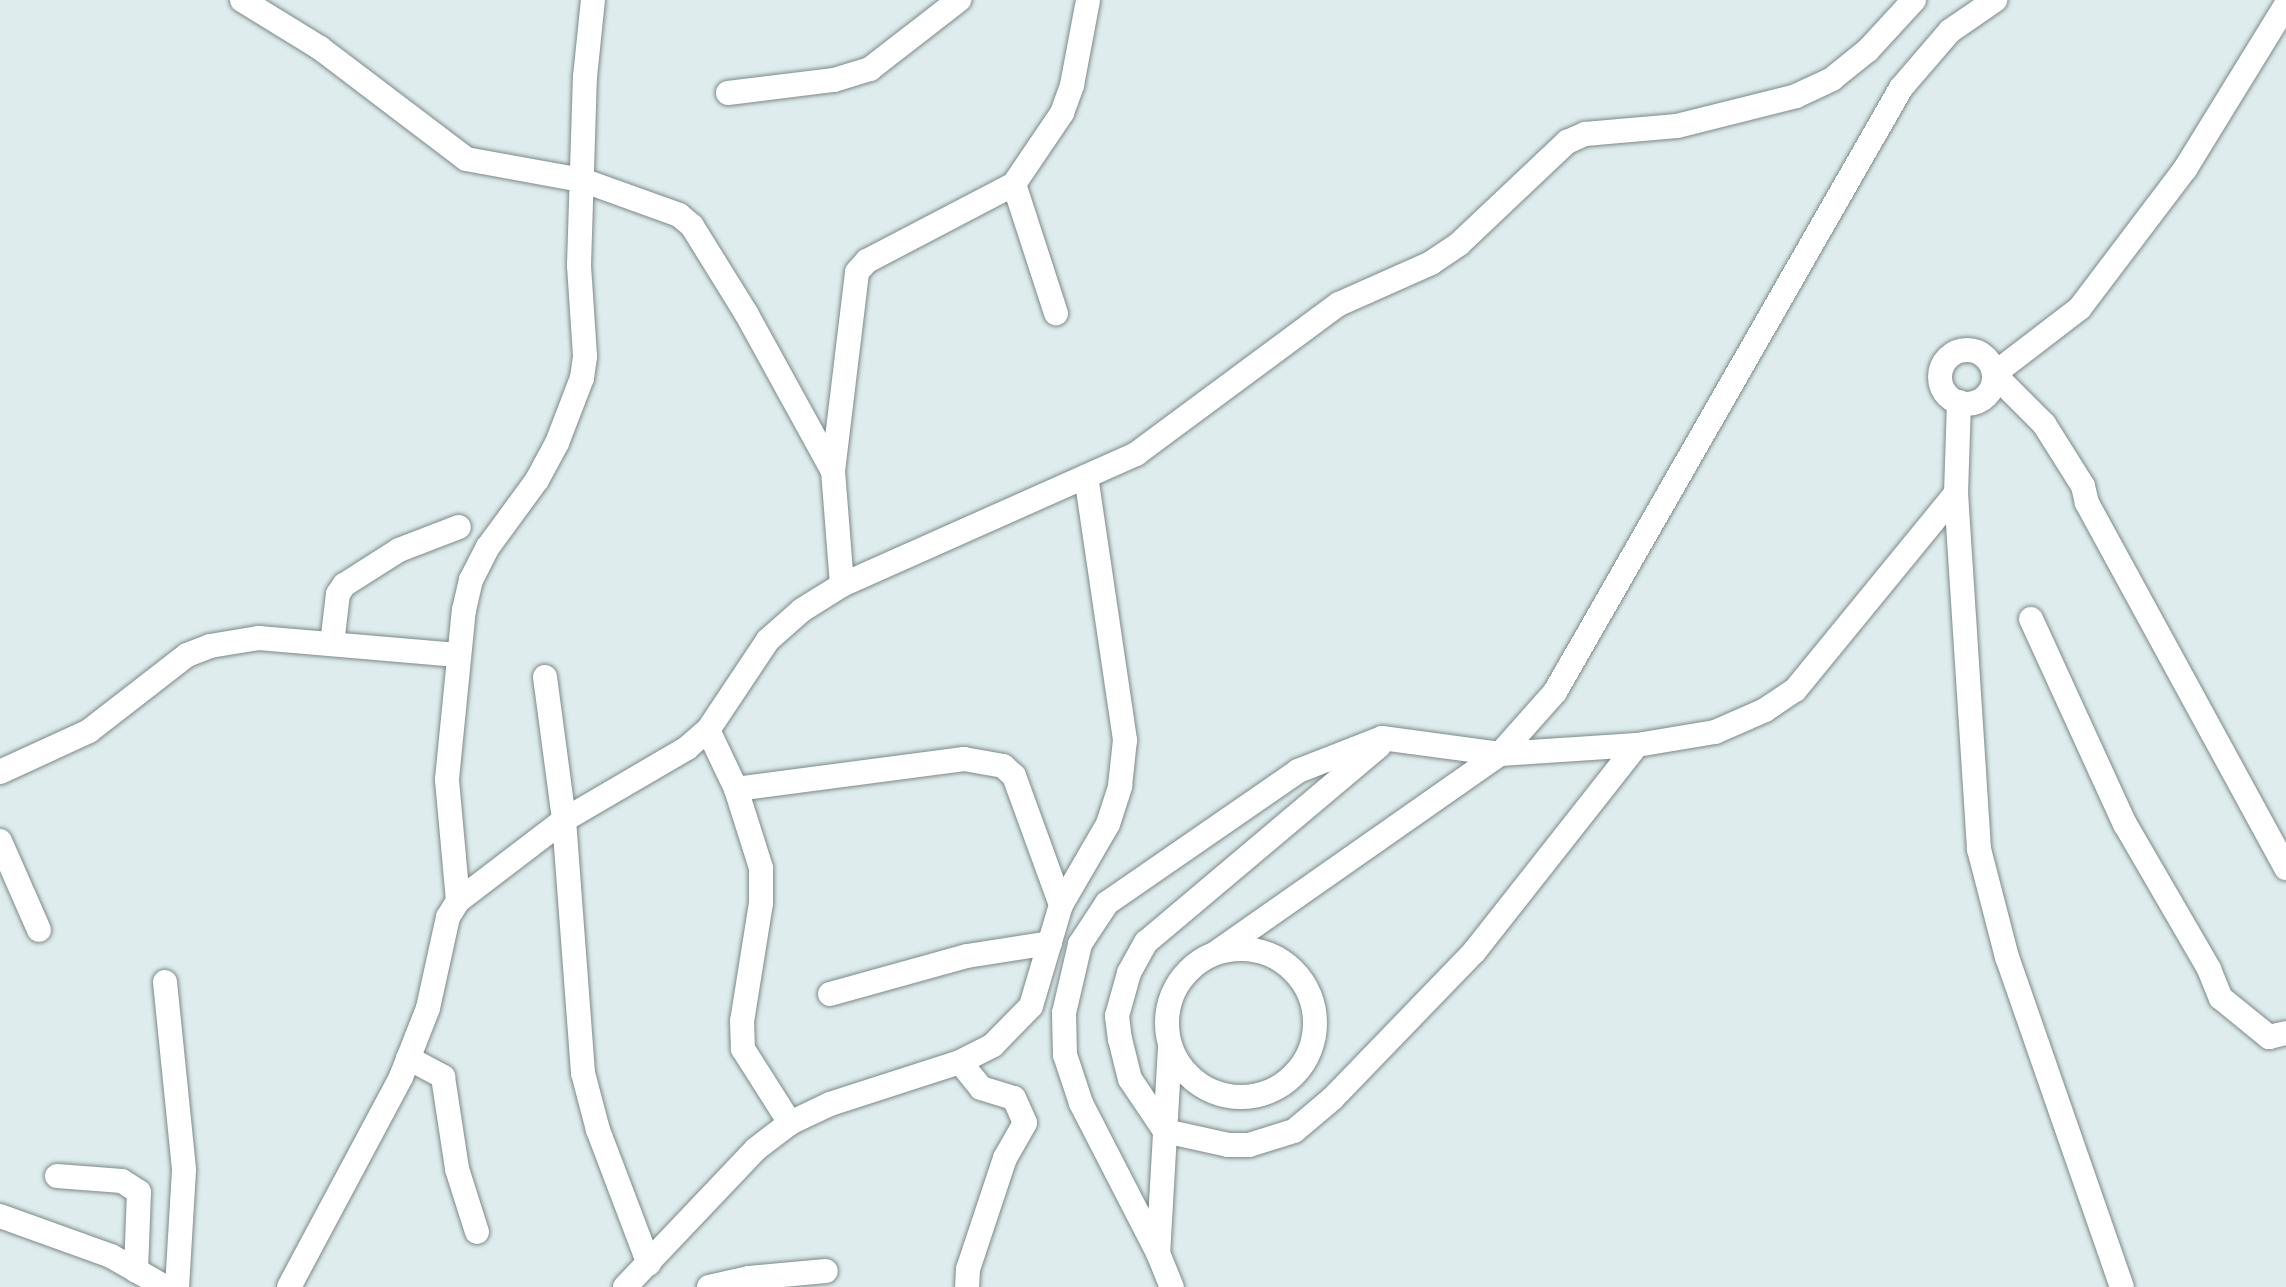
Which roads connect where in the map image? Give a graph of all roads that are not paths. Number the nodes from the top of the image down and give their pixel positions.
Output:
1 (242, 0) edge
2 (593, 0) edge
3 (959, 0) edge
4 (1088, 0) edge
5 (1914, 0) edge
6 (1995, 0) edge
7 (2286, 5) edge
8 (728, 93) dead end
9 (582, 180) junction
10 (1014, 184) junction
11 (1056, 313) dead end
12 (1994, 374) junction
13 (1959, 402) junction
14 (833, 471) junction
15 (1086, 477) junction
16 (1956, 493) junction
17 (459, 527) dead end
18 (842, 585) junction
19 (2031, 620) dead end
20 (332, 644) junction
21 (457, 655) junction
22 (545, 677) dead end
23 (708, 730) junction
24 (1388, 739) junction
25 (1637, 745) junction
26 (1500, 754) junction
27 (0, 772) edge
28 (736, 789) junction
29 (564, 820) junction
30 (0, 841) edge
31 (2286, 868) edge
32 (458, 901) junction
33 (1060, 905) junction
34 (39, 930) dead end
35 (1050, 943) junction
36 (1217, 952) junction
37 (165, 982) dead end
38 (830, 994) dead end
39 (2286, 1034) edge
40 (1170, 1047) junction
41 (408, 1058) junction
42 (960, 1062) junction
43 (790, 1124) junction
44 (1165, 1130) junction
45 (57, 1176) dead end
46 (0, 1216) edge
47 (477, 1232) dead end
48 (1158, 1253) junction
49 (649, 1264) junction
50 (136, 1271) junction
51 (826, 1271) dead end
52 (165, 1287) edge
53 (177, 1287) edge
54 (289, 1287) edge
55 (625, 1287) edge
56 (709, 1287) edge
57 (967, 1287) edge
58 (1172, 1287) edge
59 (2122, 1287) edge

1 - 9 street
2 - 9 street
3 - 8 street
4 - 10 street
5 - 15 street
6 - 26 street
7 - 12 street
9 - 14 street
9 - 21 street
10 - 11 street
10 - 14 street
12 - 13 street
12 - 13 street
12 - 31 street
13 - 16 street
14 - 18 street
15 - 18 street
15 - 33 street
16 - 25 street
16 - 59 street
17 - 20 street
18 - 23 street
19 - 39 street
20 - 21 street
20 - 27 street
21 - 32 street
22 - 29 street
23 - 28 street
23 - 29 street
24 - 26 street
24 - 44 street
24 - 48 street
25 - 26 street
25 - 44 street
26 - 36 street
28 - 33 street
28 - 43 street
29 - 32 street
29 - 49 street
30 - 34 street
32 - 41 street
33 - 35 street
35 - 38 street
35 - 42 street
36 - 40 street
36 - 40 street
37 - 53 street
40 - 44 street
41 - 47 street
41 - 54 street
42 - 43 street
42 - 57 street
43 - 49 street
44 - 48 street
45 - 50 street
46 - 50 street
48 - 58 street
49 - 55 street
50 - 52 street
51 - 56 street

